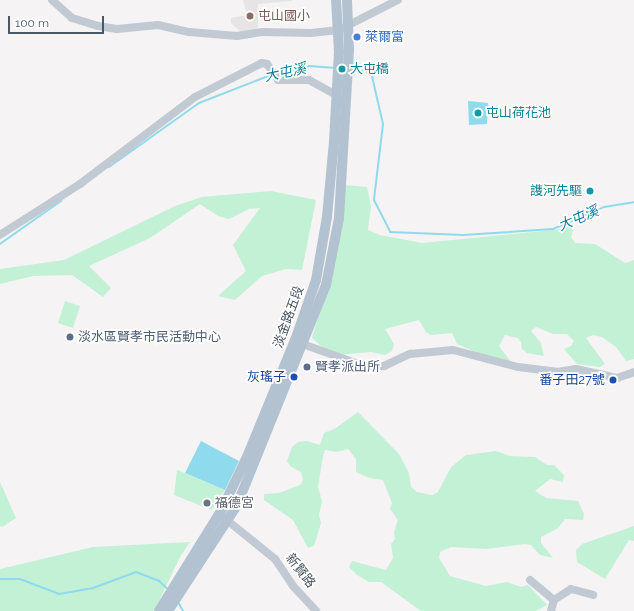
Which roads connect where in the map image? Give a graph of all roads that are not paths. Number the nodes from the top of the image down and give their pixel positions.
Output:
1 (52, 0) edge
2 (336, 0) edge
3 (347, 0) edge
4 (398, 0) edge
5 (348, 23) junction
6 (339, 30) junction
7 (340, 89) junction
8 (0, 235) edge
9 (299, 342) junction
10 (631, 375) edge
11 (222, 516) junction
12 (530, 580) dead end
13 (180, 583) junction
14 (593, 595) dead end
15 (554, 600) junction
16 (168, 606) edge
17 (159, 611) edge
18 (316, 611) edge
19 (551, 611) edge

1 - 6 street
2 - 6 main road
3 - 5 main road
4 - 5 street
5 - 6 street
5 - 7 main road
6 - 7 main road
7 - 8 street
7 - 9 main road, 淡金路五段
7 - 9 main road, 淡金路五段
9 - 10 street
9 - 11 main road, 淡金路五段
11 - 13 main road
11 - 13 main road, 淡金路五段
11 - 18 street, 新賢路
12 - 15 street
13 - 16 main road
14 - 15 street
15 - 19 street
16 - 17 main road

